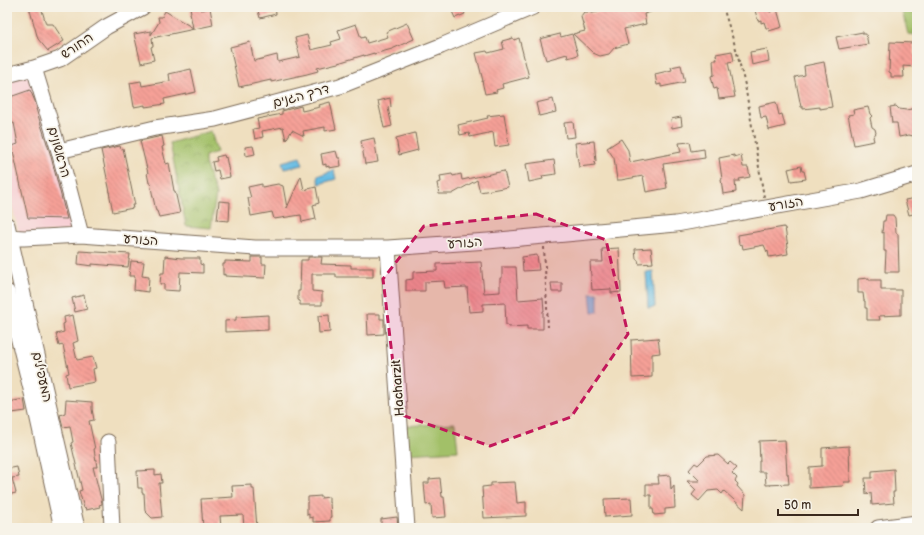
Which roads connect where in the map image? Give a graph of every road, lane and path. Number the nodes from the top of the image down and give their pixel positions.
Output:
1 (533, 7) edge
2 (723, 7) edge
3 (133, 9) edge
4 (34, 68) junction
5 (7, 76) edge
6 (59, 151) junction
7 (917, 174) edge
8 (766, 208) junction
9 (8, 233) edge
10 (81, 235) junction
11 (544, 236) junction
12 (388, 248) junction
13 (7, 292) edge
14 (548, 327) dead end
15 (108, 442) dead end
16 (917, 524) edge
17 (62, 528) edge
18 (77, 528) edge
19 (112, 528) edge
20 (407, 528) edge
21 (878, 528) edge

1 - 6 street, דרך הגנים
2 - 8 path
3 - 4 street, החורש
4 - 5 street, החורש
4 - 6 street, הראשונים
6 - 10 street, הראשונים
7 - 8 street, הזורע
8 - 11 street, הזורע
9 - 10 street, הזורע
9 - 18 street, המעפילים
10 - 12 street, הזורע
11 - 12 street, הזורע
11 - 14 path
12 - 20 street, Hacharzit
13 - 17 street, המעפילים
15 - 19 street
16 - 21 street

